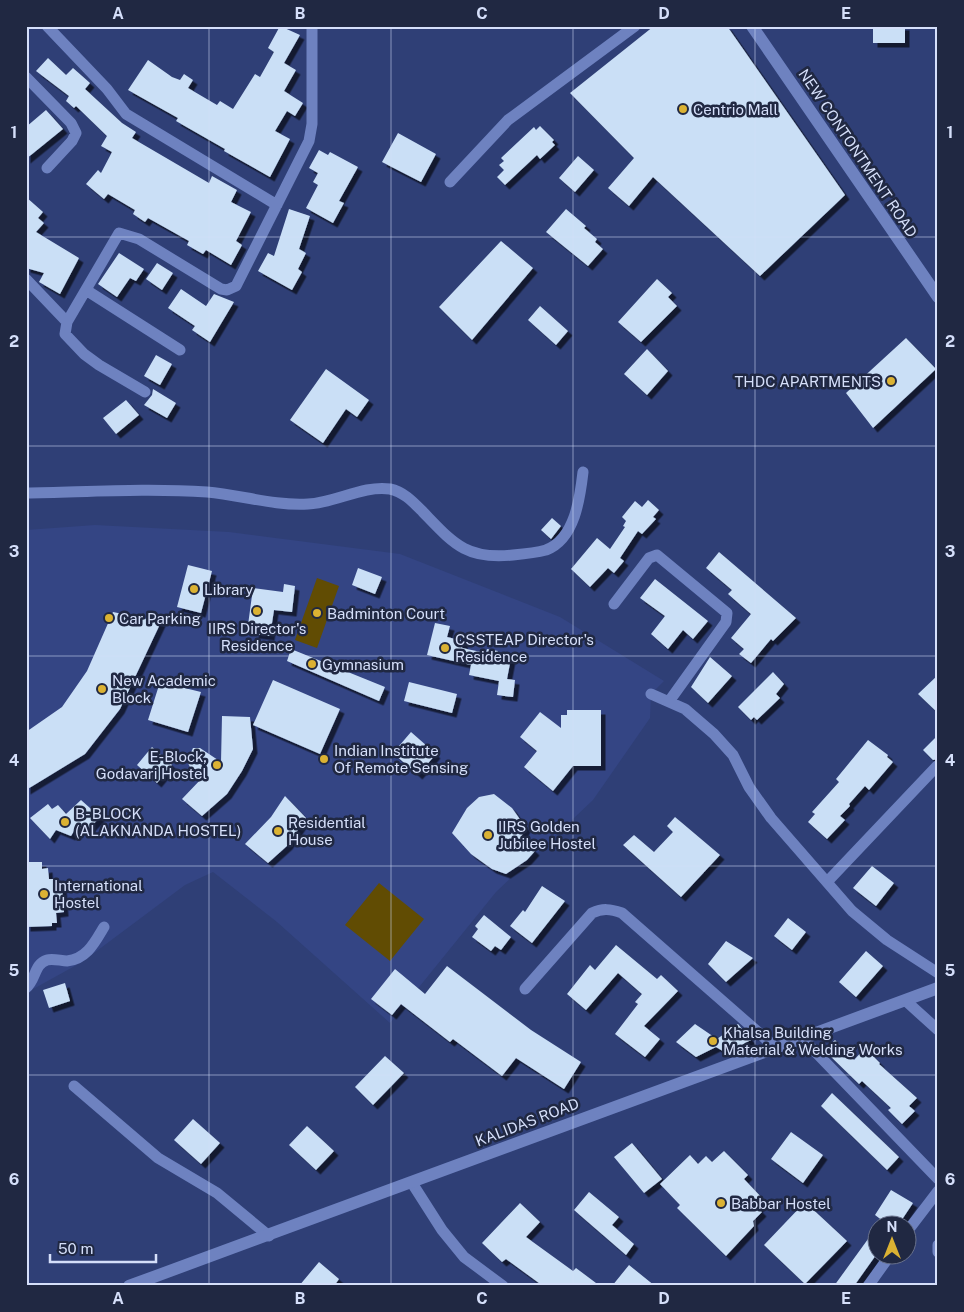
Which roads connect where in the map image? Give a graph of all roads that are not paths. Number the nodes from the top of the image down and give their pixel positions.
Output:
1 (47, 26) edge
2 (312, 26) edge
3 (635, 26) edge
4 (752, 26) edge
5 (26, 77) edge
6 (47, 168) dead end
7 (450, 182) dead end
8 (277, 205) junction
9 (26, 279) edge
10 (86, 290) junction
11 (938, 297) edge
12 (67, 322) junction
13 (180, 350) dead end
14 (145, 392) dead end
15 (583, 472) dead end
16 (26, 493) edge
17 (614, 604) dead end
18 (651, 694) dead end
19 (670, 700) junction
20 (937, 766) edge
21 (827, 882) junction
22 (104, 927) dead end
23 (938, 973) edge
24 (26, 988) edge
25 (938, 988) edge
26 (525, 989) dead end
27 (906, 1001) junction
28 (938, 1030) edge
29 (802, 1038) junction
30 (775, 1047) junction
31 (74, 1086) dead end
32 (938, 1178) edge
33 (412, 1183) junction
34 (938, 1191) edge
35 (916, 1220) edge
36 (269, 1236) junction
37 (938, 1245) edge
38 (938, 1252) edge
39 (884, 1264) edge
40 (130, 1285) edge
41 (503, 1286) edge
42 (868, 1286) edge

1 - 8 street
2 - 8 street
3 - 7 street
4 - 11 street, NEW CONTONTMENT ROAD
5 - 6 street
8 - 10 street
9 - 12 street
10 - 12 street
10 - 13 street
12 - 14 street
15 - 16 street
17 - 19 street
18 - 19 street
19 - 21 street
20 - 21 street
21 - 23 street
22 - 24 street
25 - 27 street, KALIDAS ROAD
26 - 30 street
27 - 28 street
27 - 29 street, KALIDAS ROAD
29 - 30 street, KALIDAS ROAD
29 - 32 street
30 - 33 street, KALIDAS ROAD
31 - 36 street
33 - 36 street, KALIDAS ROAD
33 - 41 street
34 - 35 street
36 - 40 street, KALIDAS ROAD
37 - 38 street
39 - 42 street

